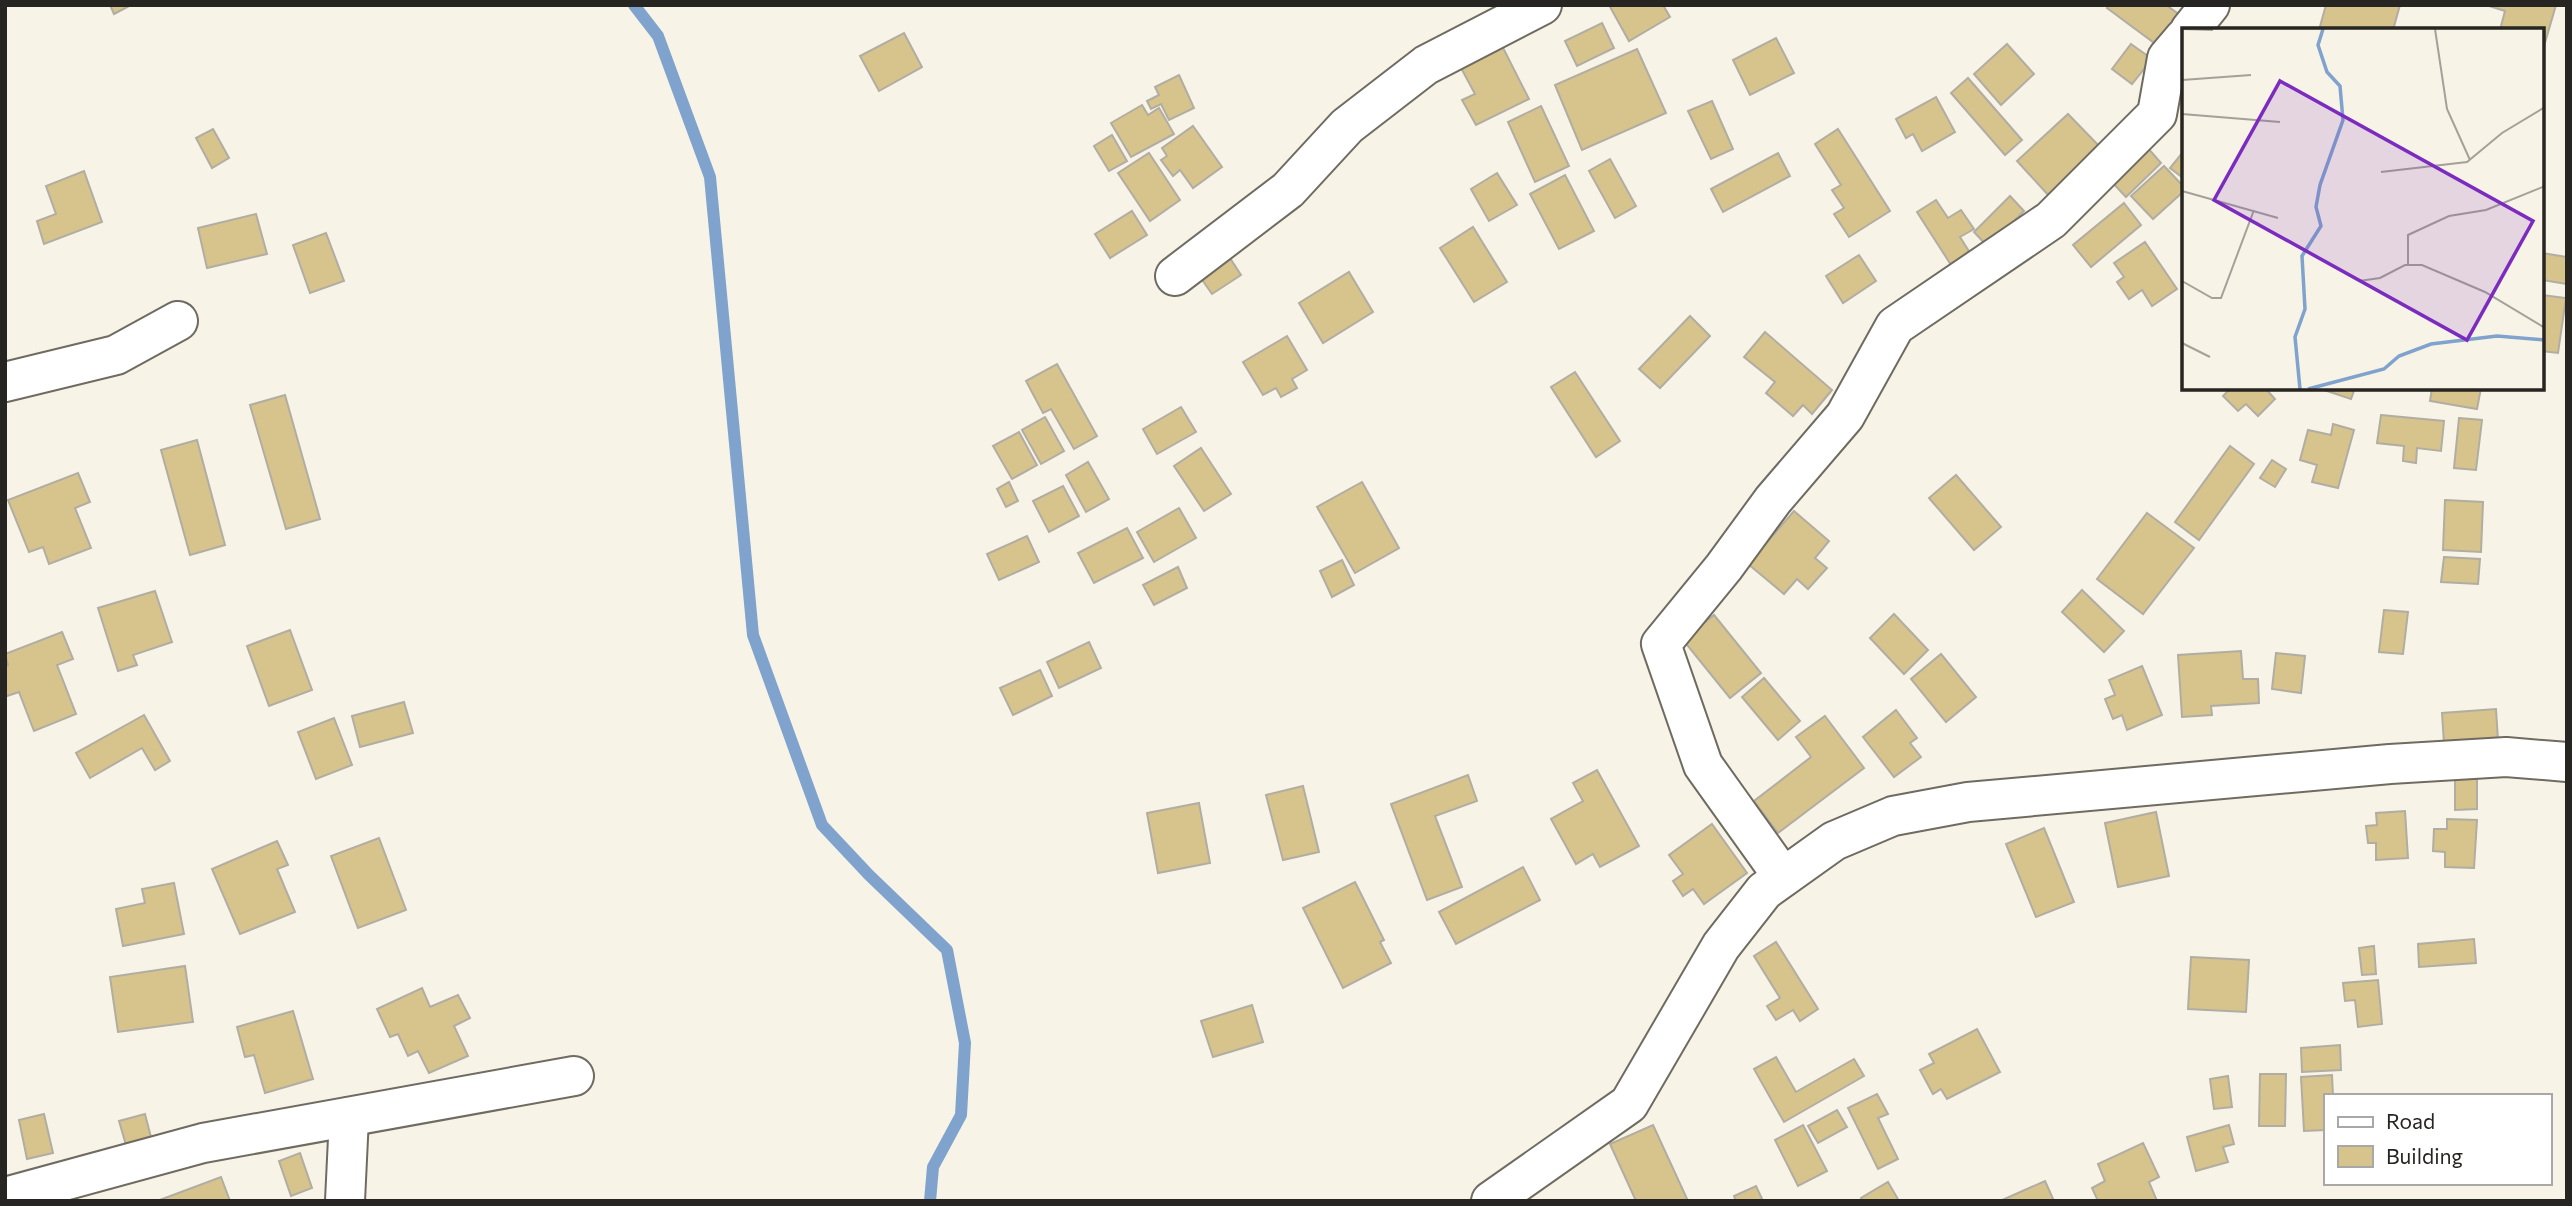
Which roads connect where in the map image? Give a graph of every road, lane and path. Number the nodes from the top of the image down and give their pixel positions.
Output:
1 (1542, 5) edge
2 (2210, 5) edge
3 (2192, 28) edge
4 (2182, 39) edge
5 (1175, 276) dead end
6 (178, 321) dead end
7 (5, 382) edge
8 (2567, 762) edge
9 (1783, 877) junction
10 (574, 1076) dead end
11 (349, 1117) junction
12 (5, 1197) edge
13 (345, 1201) edge
14 (1491, 1201) edge

1 - 5 street
2 - 3 street
4 - 9 street
6 - 7 street
8 - 9 street
9 - 14 street
10 - 11 street
11 - 12 street
11 - 13 street

